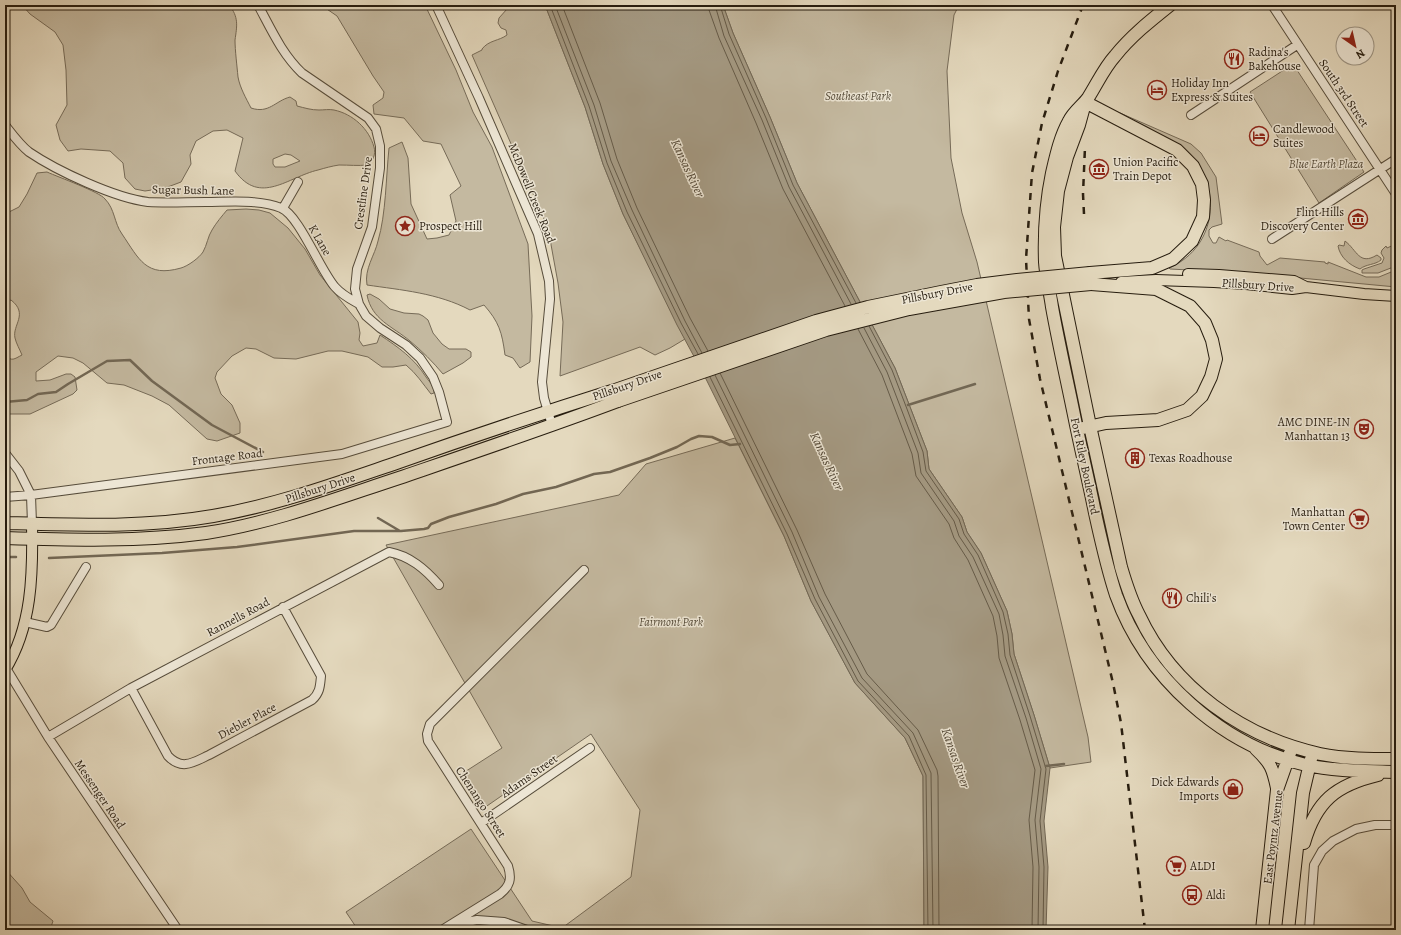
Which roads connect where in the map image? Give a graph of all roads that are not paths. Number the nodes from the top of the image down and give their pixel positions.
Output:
1 (258, 5) edge
2 (436, 5) edge
3 (1170, 5) edge
4 (1272, 5) edge
5 (1298, 45) junction
6 (1085, 102) junction
7 (1191, 115) dead end
8 (5, 125) edge
9 (1396, 159) edge
10 (1380, 169) junction
11 (298, 182) dead end
12 (1396, 194) edge
13 (283, 208) junction
14 (1272, 239) dead end
15 (1091, 278) junction
16 (1396, 296) edge
17 (359, 304) junction
18 (616, 395) junction
19 (547, 411) junction
20 (447, 422) joint
21 (552, 425) junction
22 (1090, 426) junction
23 (1077, 429) junction
24 (5, 453) edge
25 (31, 495) junction
26 (5, 496) edge
27 (5, 523) edge
28 (32, 524) junction
29 (5, 538) edge
30 (32, 539) junction
31 (86, 567) dead end
32 (584, 570) dead end
33 (439, 585) dead end
34 (283, 607) junction
35 (25, 622) junction
36 (6, 669) edge
37 (131, 688) junction
38 (48, 737) junction
39 (1252, 746) junction
40 (1294, 747) junction
41 (590, 748) dead end
42 (1313, 752) junction
43 (1396, 759) edge
44 (1287, 760) junction
45 (1309, 766) junction
46 (1396, 772) edge
47 (1277, 790) junction
48 (481, 823) junction
49 (1396, 825) edge
50 (1297, 857) junction
51 (445, 928) edge
52 (178, 930) edge
53 (528, 930) edge
54 (1262, 930) edge
55 (1288, 930) edge
56 (1309, 930) edge

1 - 17 street, Crestline Drive
2 - 19 street, McDowell Creek Road
3 - 6 highway, Fort Riley Boulevard
4 - 5 street, South 3rd Street
5 - 7 street
5 - 10 street, South 3rd Street
6 - 15 highway
6 - 22 highway, Fort Riley Boulevard
6 - 23 highway, Fort Riley Boulevard
8 - 13 street, Sugar Bush Lane
9 - 10 street
10 - 12 street, South 3rd Street
10 - 14 street
11 - 13 street
13 - 17 street, K Lane
15 - 16 main road, Pillsbury Drive
15 - 18 highway, Pillsbury Drive, bridge
15 - 22 highway
17 - 20 street, Crestline Drive
18 - 19 highway, Pillsbury Drive
18 - 21 highway, Pillsbury Drive
19 - 21 street, McDowell Creek Road
19 - 28 highway, Pillsbury Drive
20 - 25 street, Frontage Road
21 - 30 highway, Pillsbury Drive
22 - 23 highway
22 - 40 highway, Fort Riley Boulevard
23 - 39 highway, Fort Riley Boulevard
24 - 25 street
25 - 26 street, Frontage Road
25 - 28 street
27 - 28 highway, Pillsbury Drive
28 - 30 main road
29 - 30 highway, Pillsbury Drive
30 - 35 main road
31 - 35 street
32 - 48 street, Chenango Street
33 - 34 street, Rannells Road
34 - 37 street, Rannells Road
34 - 37 street, Diebler Place
35 - 36 main road
36 - 38 street, Messenger Road
37 - 38 street, Rannells Road
38 - 52 street, Messenger Road
39 - 44 highway, Fort Riley Boulevard
39 - 47 highway
40 - 42 highway, Fort Riley Boulevard
40 - 44 highway, East Poyntz Avenue
41 - 48 street, Adams Street
42 - 43 highway, Fort Riley Boulevard
42 - 45 highway, East Poyntz Avenue
44 - 45 highway, Fort Riley Boulevard
44 - 47 highway, East Poyntz Avenue
45 - 46 highway, Fort Riley Boulevard
45 - 50 highway, East Poyntz Avenue
46 - 50 highway
47 - 54 highway, East Poyntz Avenue
48 - 51 street, Chenango Street
49 - 56 street
50 - 55 highway, East Poyntz Avenue
51 - 53 street

